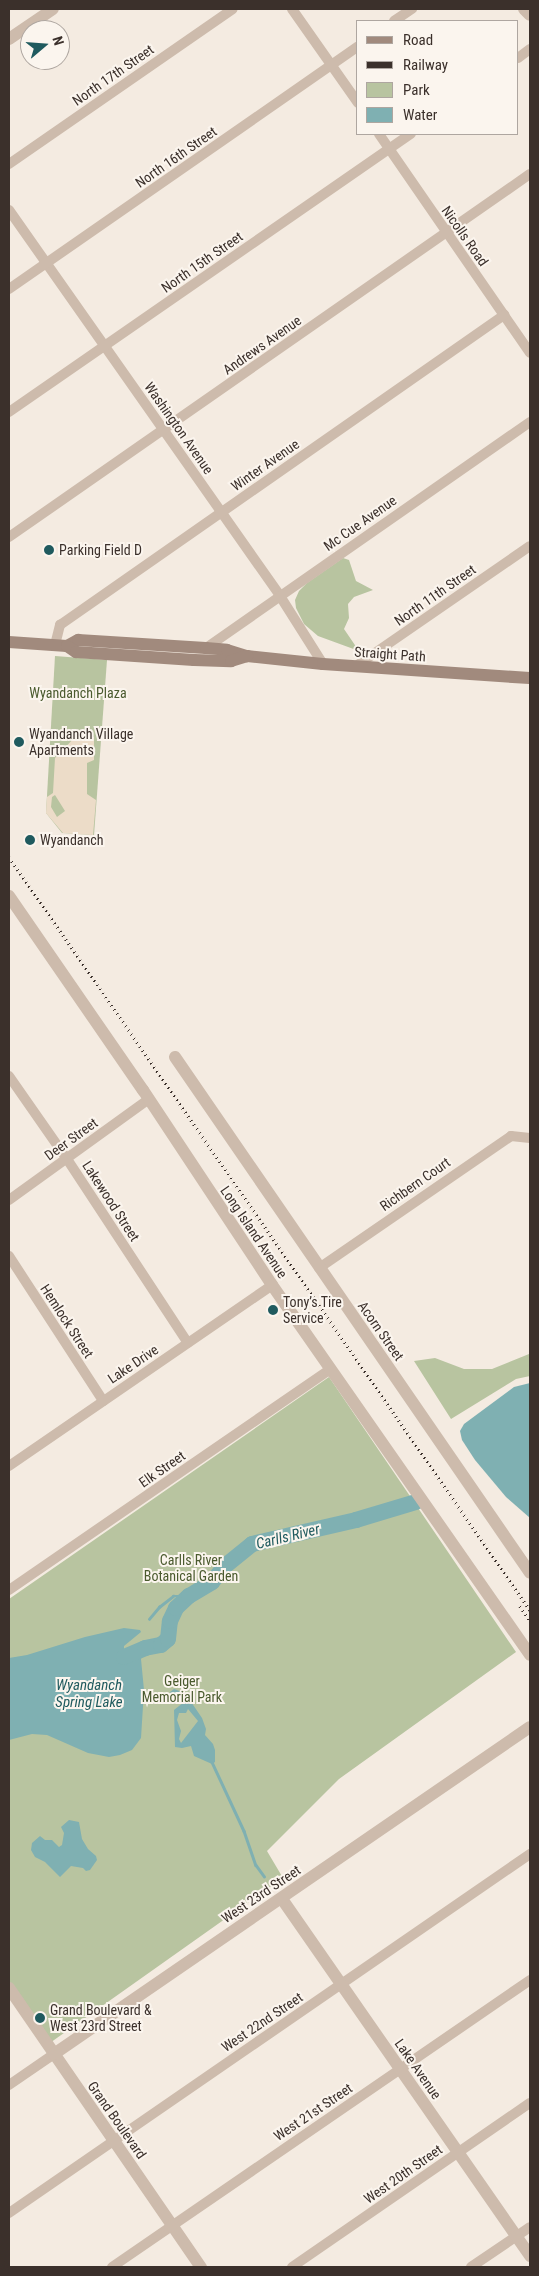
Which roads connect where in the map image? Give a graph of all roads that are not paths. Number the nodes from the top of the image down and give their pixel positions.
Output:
1 (52, 9) edge
2 (233, 9) edge
3 (292, 9) edge
4 (412, 9) edge
5 (524, 9) edge
6 (530, 15) edge
7 (396, 20) edge
8 (9, 39) edge
9 (356, 47) edge
10 (530, 49) edge
11 (519, 57) edge
12 (331, 65) junction
13 (356, 100) edge
14 (380, 135) edge
15 (410, 135) edge
16 (389, 149) junction
17 (9, 164) edge
18 (528, 178) edge
19 (9, 210) edge
20 (446, 233) junction
21 (47, 263) junction
22 (9, 289) edge
23 (504, 315) junction
24 (105, 347) junction
25 (530, 353) edge
26 (9, 412) edge
27 (530, 422) edge
28 (164, 430) junction
29 (220, 513) junction
30 (9, 536) edge
31 (530, 546) edge
32 (280, 596) junction
33 (9, 642) edge
34 (61, 645) junction
35 (206, 648) junction
36 (247, 656) junction
37 (324, 664) junction
38 (356, 666) junction
39 (530, 678) edge
40 (9, 898) edge
41 (175, 1057) dead end
42 (9, 1076) edge
43 (148, 1099) junction
44 (530, 1138) edge
45 (67, 1159) junction
46 (9, 1200) edge
47 (9, 1256) edge
48 (319, 1268) junction
49 (272, 1285) junction
50 (188, 1343) junction
51 (330, 1369) junction
52 (103, 1401) junction
53 (9, 1466) edge
54 (528, 1566) edge
55 (9, 1590) edge
56 (530, 1655) edge
57 (530, 1727) edge
58 (530, 1854) edge
59 (282, 1899) junction
60 (530, 1980) edge
61 (342, 1984) junction
62 (9, 1988) edge
63 (54, 2054) junction
64 (401, 2070) junction
65 (9, 2085) edge
66 (530, 2103) edge
67 (113, 2141) junction
68 (458, 2152) junction
69 (9, 2212) edge
70 (172, 2225) junction
71 (530, 2227) edge
72 (517, 2236) junction
73 (530, 2256) edge
74 (112, 2267) edge
75 (201, 2267) edge
76 (292, 2267) edge
77 (471, 2267) edge

1 - 8 street
2 - 17 street, North 17th Street
3 - 12 street
4 - 7 street
5 - 6 street
9 - 12 street, North 16th Street
10 - 11 street
12 - 13 street
12 - 21 street, North 16th Street
14 - 16 street, Nicolls Road
15 - 16 street, North 15th Street
16 - 20 street, Nicolls Road
16 - 24 street, North 15th Street
18 - 20 street, Andrews Avenue
19 - 21 street, Washington Avenue
20 - 23 street, Nicolls Road
20 - 28 street, Andrews Avenue
21 - 22 street, North 16th Street
21 - 24 street, Washington Avenue
23 - 25 street, Nicolls Road
23 - 29 street, Winter Avenue
24 - 26 street, North 15th Street
24 - 28 street, Washington Avenue
27 - 32 street, Mc Cue Avenue
28 - 29 street, Washington Avenue
28 - 30 street, Andrews Avenue
29 - 32 street, Washington Avenue
29 - 34 street, Winter Avenue
31 - 38 street, North 11th Street
32 - 35 street, Mc Cue Avenue
32 - 37 street, Washington Avenue
33 - 34 main road, Straight Path
34 - 35 main road, Straight Path
34 - 36 main road, Straight Path
35 - 36 main road, Straight Path
36 - 37 main road, Straight Path
37 - 38 main road, Straight Path
38 - 39 main road, Straight Path
40 - 43 street, Long Island Avenue
41 - 48 street, Acorn Street
42 - 45 street, Lakewood Street
43 - 45 street, Deer Street
43 - 49 street, Long Island Avenue
44 - 48 street, Richbern Court
45 - 46 street, Deer Street
45 - 50 street, Lakewood Street
47 - 52 street, Hemlock Street
48 - 54 street, Acorn Street
49 - 50 street, Lake Drive
49 - 51 street, Long Island Avenue
50 - 52 street, Lake Drive
51 - 55 street, Elk Street
51 - 56 street, Long Island Avenue
52 - 53 street, Lake Drive
57 - 59 street, West 23rd Street
58 - 61 street, West 22nd Street
59 - 61 street, Lake Avenue
59 - 63 street, West 23rd Street
60 - 64 street, West 21st Street
61 - 64 street, Lake Avenue
61 - 67 street, West 22nd Street
62 - 63 street, Grand Boulevard
63 - 65 street, West 23rd Street
63 - 67 street, Grand Boulevard
64 - 68 street, Lake Avenue
64 - 70 street, West 21st Street
66 - 68 street, West 20th Street
67 - 69 street, West 22nd Street
67 - 70 street, Grand Boulevard
68 - 72 street, Lake Avenue
68 - 76 street, West 20th Street
70 - 74 street, West 21st Street
70 - 75 street, Grand Boulevard
71 - 72 street
72 - 73 street, Lake Avenue
72 - 77 street

